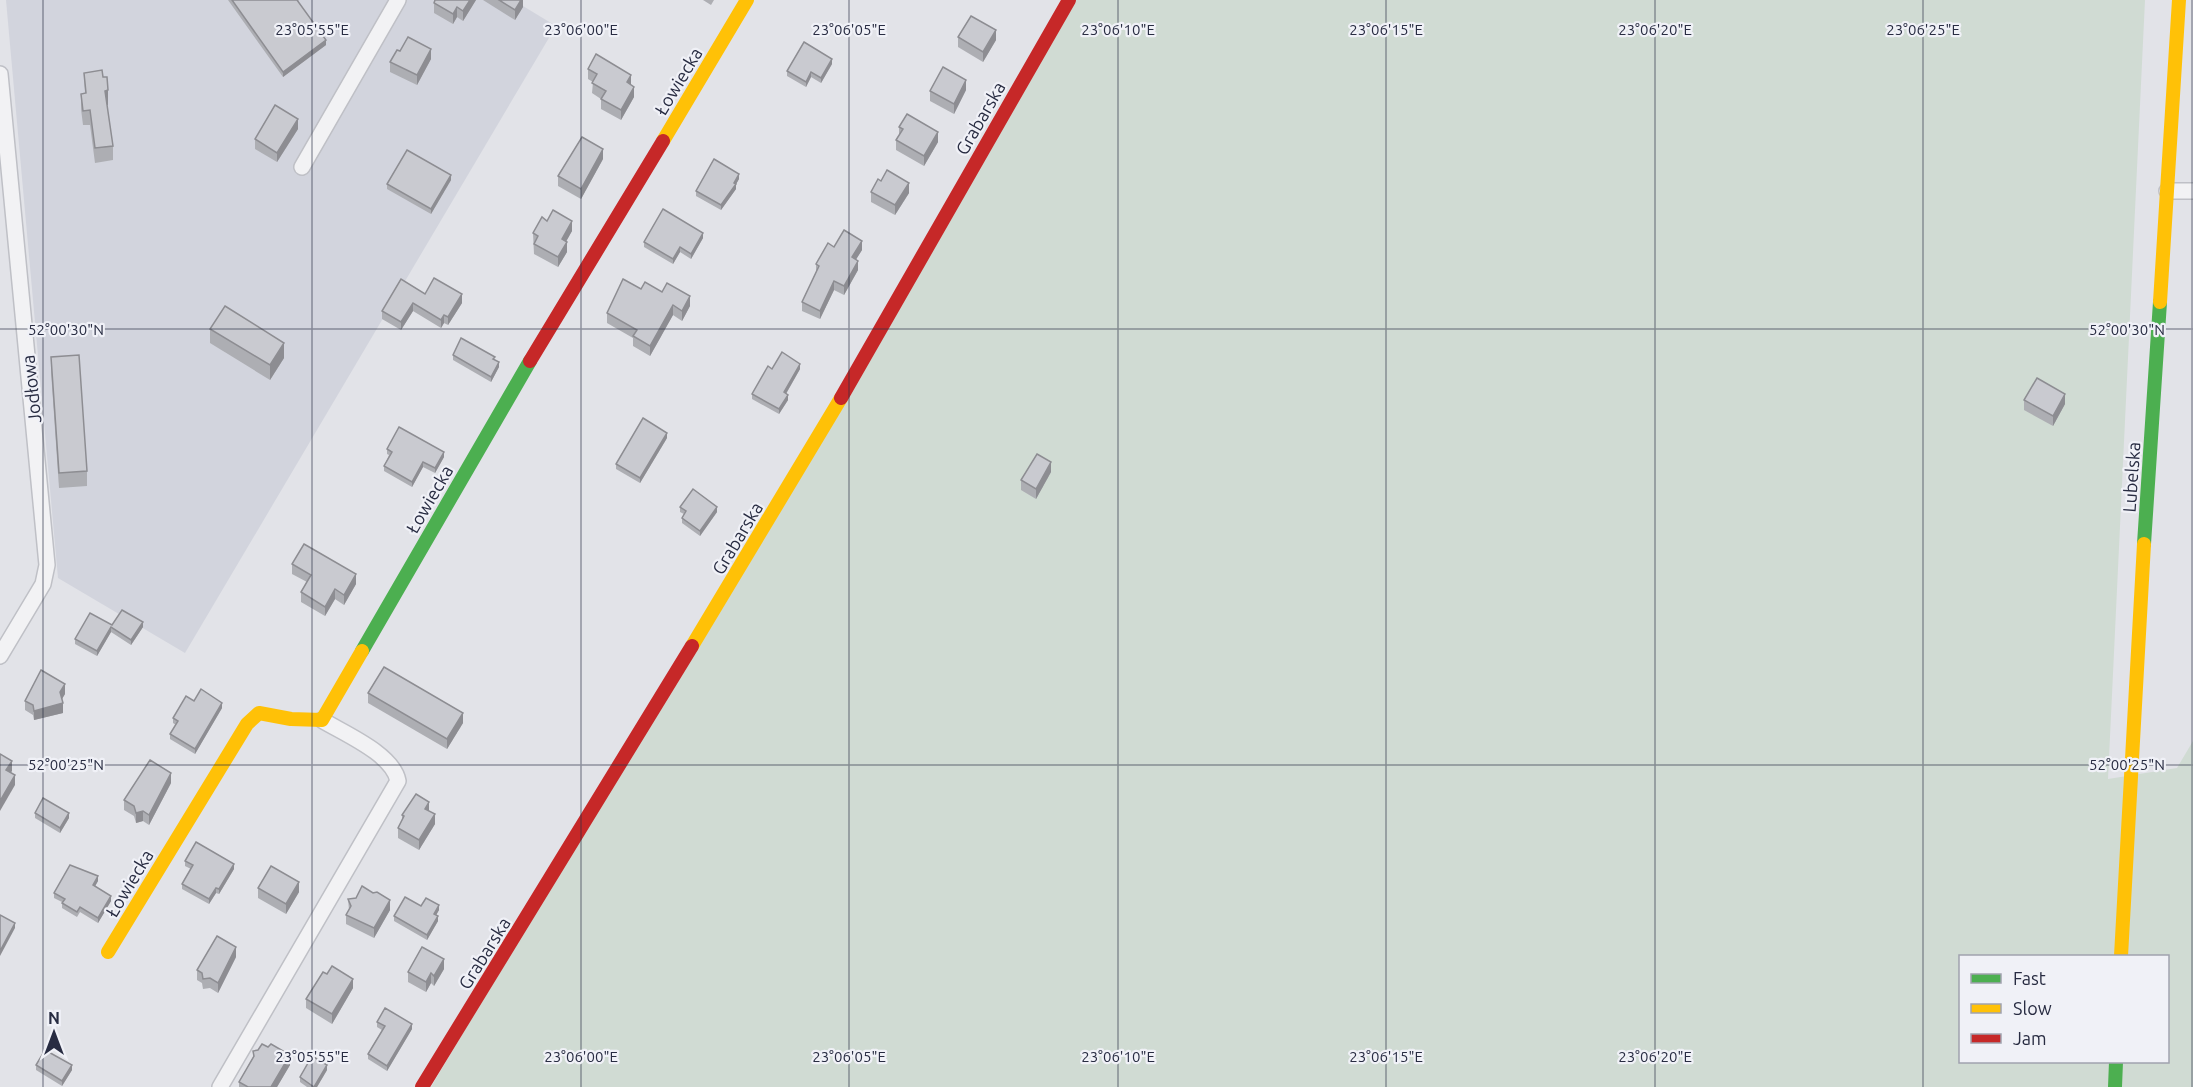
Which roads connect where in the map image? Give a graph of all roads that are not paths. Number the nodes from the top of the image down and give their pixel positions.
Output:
1 (398, 0) edge
2 (747, 0) edge
3 (1069, 0) edge
4 (2179, 0) edge
5 (0, 74) edge
6 (302, 168) dead end
7 (2167, 191) junction
8 (2193, 191) edge
9 (0, 656) edge
10 (322, 720) junction
11 (108, 952) dead end
12 (2121, 955) edge
13 (2116, 1063) edge
14 (220, 1087) edge
15 (422, 1087) edge
16 (2115, 1087) edge

1 - 6 street
2 - 10 street, Łowiecka
3 - 15 street, Grabarska
4 - 7 street, Lubelska
5 - 9 street, Jodłowa
7 - 8 street
7 - 12 street, Lubelska
10 - 11 street, Łowiecka
10 - 14 street
13 - 16 street

